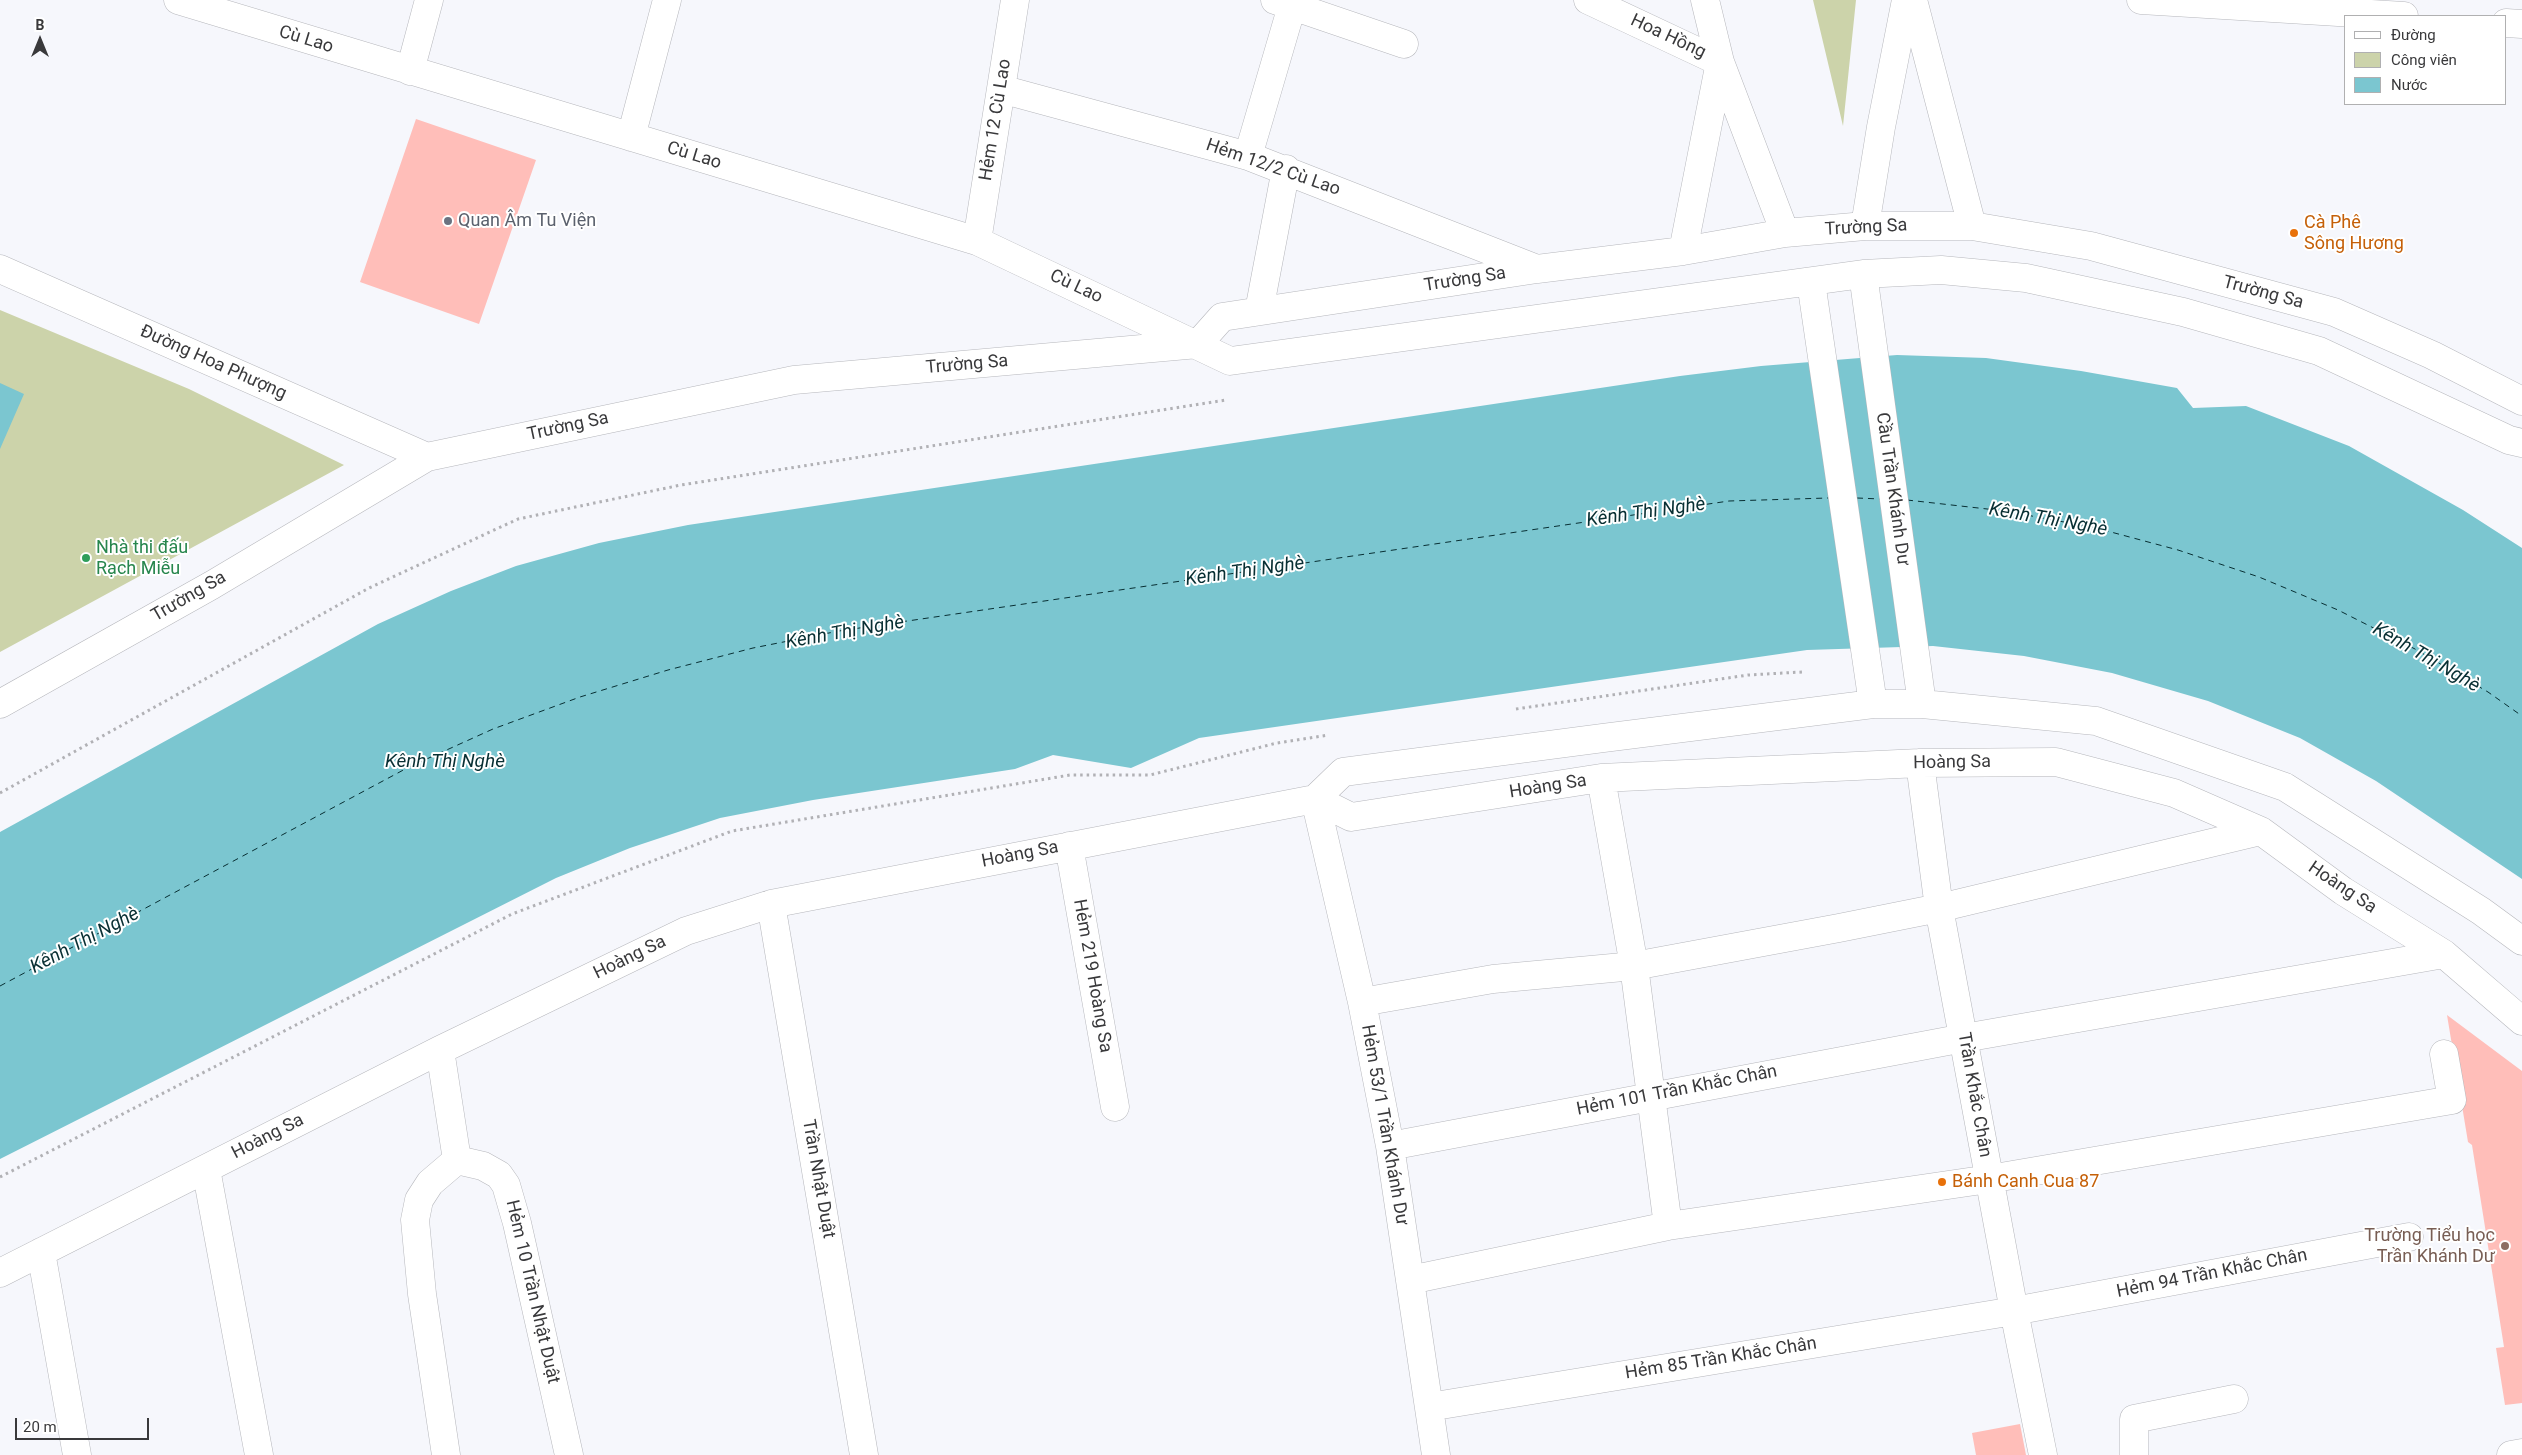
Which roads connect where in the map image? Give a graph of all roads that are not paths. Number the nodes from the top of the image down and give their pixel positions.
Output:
1 (178, 0) edge
2 (429, 0) edge
3 (667, 0) edge
4 (1015, 0) edge
5 (1588, 0) edge
6 (1705, 0) edge
7 (1906, 0) edge
8 (1913, 0) edge
9 (2141, 0) edge
10 (1283, 3) edge
11 (2388, 15) edge
12 (2507, 22) edge
13 (2522, 24) edge
14 (1404, 44) dead end
15 (1720, 62) junction
16 (410, 71) junction
17 (1001, 89) junction
18 (631, 137) junction
19 (1248, 156) junction
20 (1286, 169) junction
21 (1865, 226) junction
22 (1972, 226) junction
23 (1785, 233) junction
24 (977, 241) junction
25 (1683, 251) junction
26 (0, 269) edge
27 (1537, 269) junction
28 (1863, 274) junction
29 (1811, 282) junction
30 (1259, 311) junction
31 (1198, 344) junction
32 (2522, 401) edge
33 (2522, 443) edge
34 (427, 457) junction
35 (0, 704) edge
36 (1873, 704) junction
37 (1922, 704) junction
38 (1920, 764) junction
39 (1602, 778) junction
40 (1315, 799) junction
41 (2261, 832) junction
42 (1069, 846) junction
43 (771, 904) junction
44 (1939, 908) junction
45 (2522, 941) edge
46 (2444, 954) junction
47 (1634, 966) junction
48 (1362, 1002) junction
49 (2522, 1021) edge
50 (1964, 1038) junction
51 (440, 1050) junction
52 (2444, 1054) dead end
53 (1653, 1095) junction
54 (1115, 1107) dead end
55 (1390, 1146) junction
56 (457, 1160) junction
57 (206, 1169) junction
58 (1989, 1179) junction
59 (1668, 1226) junction
60 (2409, 1237) dead end
61 (41, 1252) junction
62 (0, 1273) edge
63 (1410, 1280) junction
64 (2014, 1311) junction
65 (2234, 1399) dead end
66 (1429, 1408) junction
67 (2522, 1453) edge
68 (78, 1455) edge
69 (259, 1455) edge
70 (446, 1455) edge
71 (569, 1455) edge
72 (864, 1455) edge
73 (1436, 1455) edge
74 (2043, 1455) edge
75 (2134, 1455) edge
76 (2511, 1455) edge

1 - 16 street, Cù Lao
2 - 16 street
3 - 18 street
4 - 17 street, Hẻm 12 Cù Lao
5 - 15 street, Hoa Hồng
6 - 15 street
7 - 21 street
8 - 22 street
9 - 11 street
10 - 14 street
10 - 19 street
12 - 13 street
15 - 23 street
15 - 25 street
16 - 18 street, Cù Lao
17 - 19 street, Hẻm 12/2 Cù Lao
17 - 24 street, Hẻm 12 Cù Lao
18 - 24 street, Cù Lao
19 - 20 street, Hẻm 12/2 Cù Lao
20 - 27 street, Hẻm 12/2 Cù Lao
20 - 30 street
21 - 22 street, Trường Sa
21 - 23 street, Trường Sa
22 - 32 street, Trường Sa
23 - 25 street, Trường Sa
24 - 31 street, Cù Lao
25 - 27 street, Trường Sa
26 - 34 street, Đường Hoa Phượng
27 - 30 street, Trường Sa
28 - 29 street
28 - 33 street
28 - 37 street, Cầu Trần Khánh Dư
29 - 31 street
29 - 36 street
30 - 31 street, Trường Sa
31 - 34 street, Trường Sa
34 - 35 street, Trường Sa
36 - 37 street
36 - 40 street
37 - 45 street
38 - 39 street, Hoàng Sa
38 - 41 street, Hoàng Sa
38 - 44 street, Trần Khắc Chân
39 - 40 street, Hoàng Sa
39 - 47 street
40 - 42 street, Hoàng Sa
40 - 48 street, Hẻm 53/1 Trần Khánh Dư
41 - 44 street
41 - 46 street, Hoàng Sa
42 - 43 street, Hoàng Sa
42 - 54 street, Hẻm 219 Hoàng Sa
43 - 51 street, Hoàng Sa
43 - 72 street, Trần Nhật Duật
44 - 47 street
44 - 50 street, Trần Khắc Chân
46 - 49 street, Hoàng Sa
46 - 50 street, Hẻm 101 Trần Khắc Chân
47 - 48 street
47 - 53 street
48 - 55 street, Hẻm 53/1 Trần Khánh Dư
50 - 53 street, Hẻm 101 Trần Khắc Chân
50 - 58 street, Trần Khắc Chân
51 - 56 street
51 - 57 street, Hoàng Sa
52 - 58 street
53 - 55 street, Hẻm 101 Trần Khắc Chân
53 - 59 street
55 - 63 street, Hẻm 53/1 Trần Khánh Dư
56 - 70 street
56 - 71 street, Hẻm 10 Trần Nhật Duật
57 - 61 street, Hoàng Sa
57 - 69 street
58 - 59 street
58 - 64 street, Trần Khắc Chân
59 - 63 street
60 - 64 street, Hẻm 94 Trần Khắc Chân
61 - 62 street, Hoàng Sa
61 - 68 street
63 - 66 street, Hẻm 53/1 Trần Khánh Dư
64 - 66 street, Hẻm 85 Trần Khắc Chân
64 - 74 street, Trần Khắc Chân
65 - 75 street
66 - 73 street, Hẻm 53/1 Trần Khánh Dư
67 - 76 street

